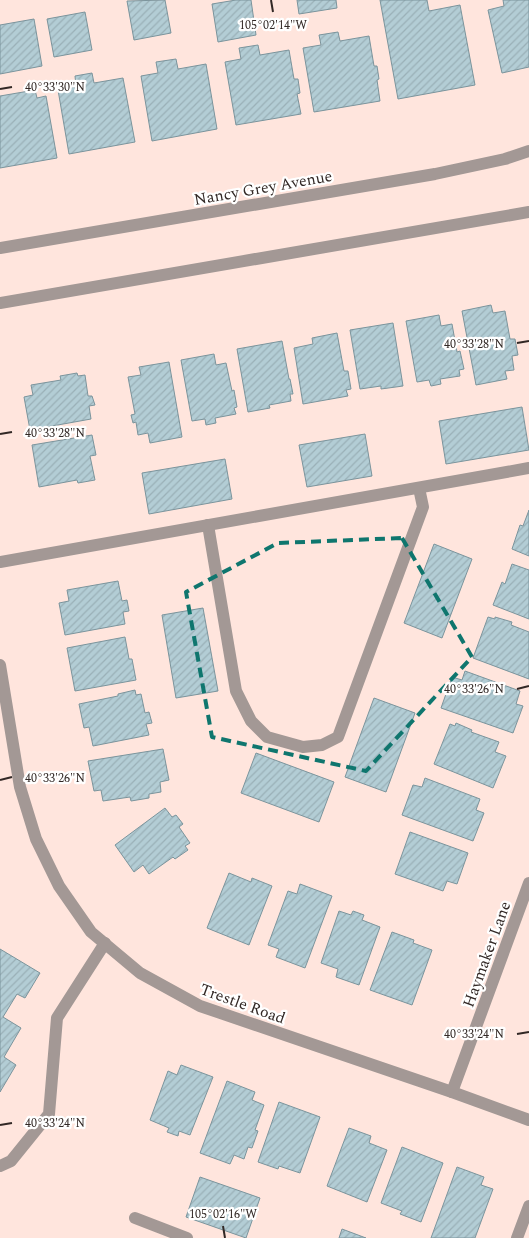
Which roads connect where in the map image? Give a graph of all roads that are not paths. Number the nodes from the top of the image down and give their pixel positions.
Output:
1 (529, 151) edge
2 (529, 212) edge
3 (0, 248) edge
4 (0, 303) edge
5 (529, 468) edge
6 (419, 488) junction
7 (208, 525) junction
8 (0, 562) edge
9 (0, 665) edge
10 (529, 883) edge
11 (105, 943) junction
12 (452, 1092) junction
13 (529, 1120) edge
14 (0, 1166) edge
15 (529, 1206) edge
16 (135, 1218) dead end
17 (187, 1238) edge
18 (517, 1238) edge

1 - 3 street, Nancy Grey Avenue
2 - 4 street
5 - 6 street
6 - 7 street
6 - 7 street
7 - 8 street
9 - 11 street, Trestle Road
10 - 12 street, Haymaker Lane
11 - 12 street, Trestle Road
11 - 14 street
12 - 13 street, Trestle Road
15 - 18 street
16 - 17 street

